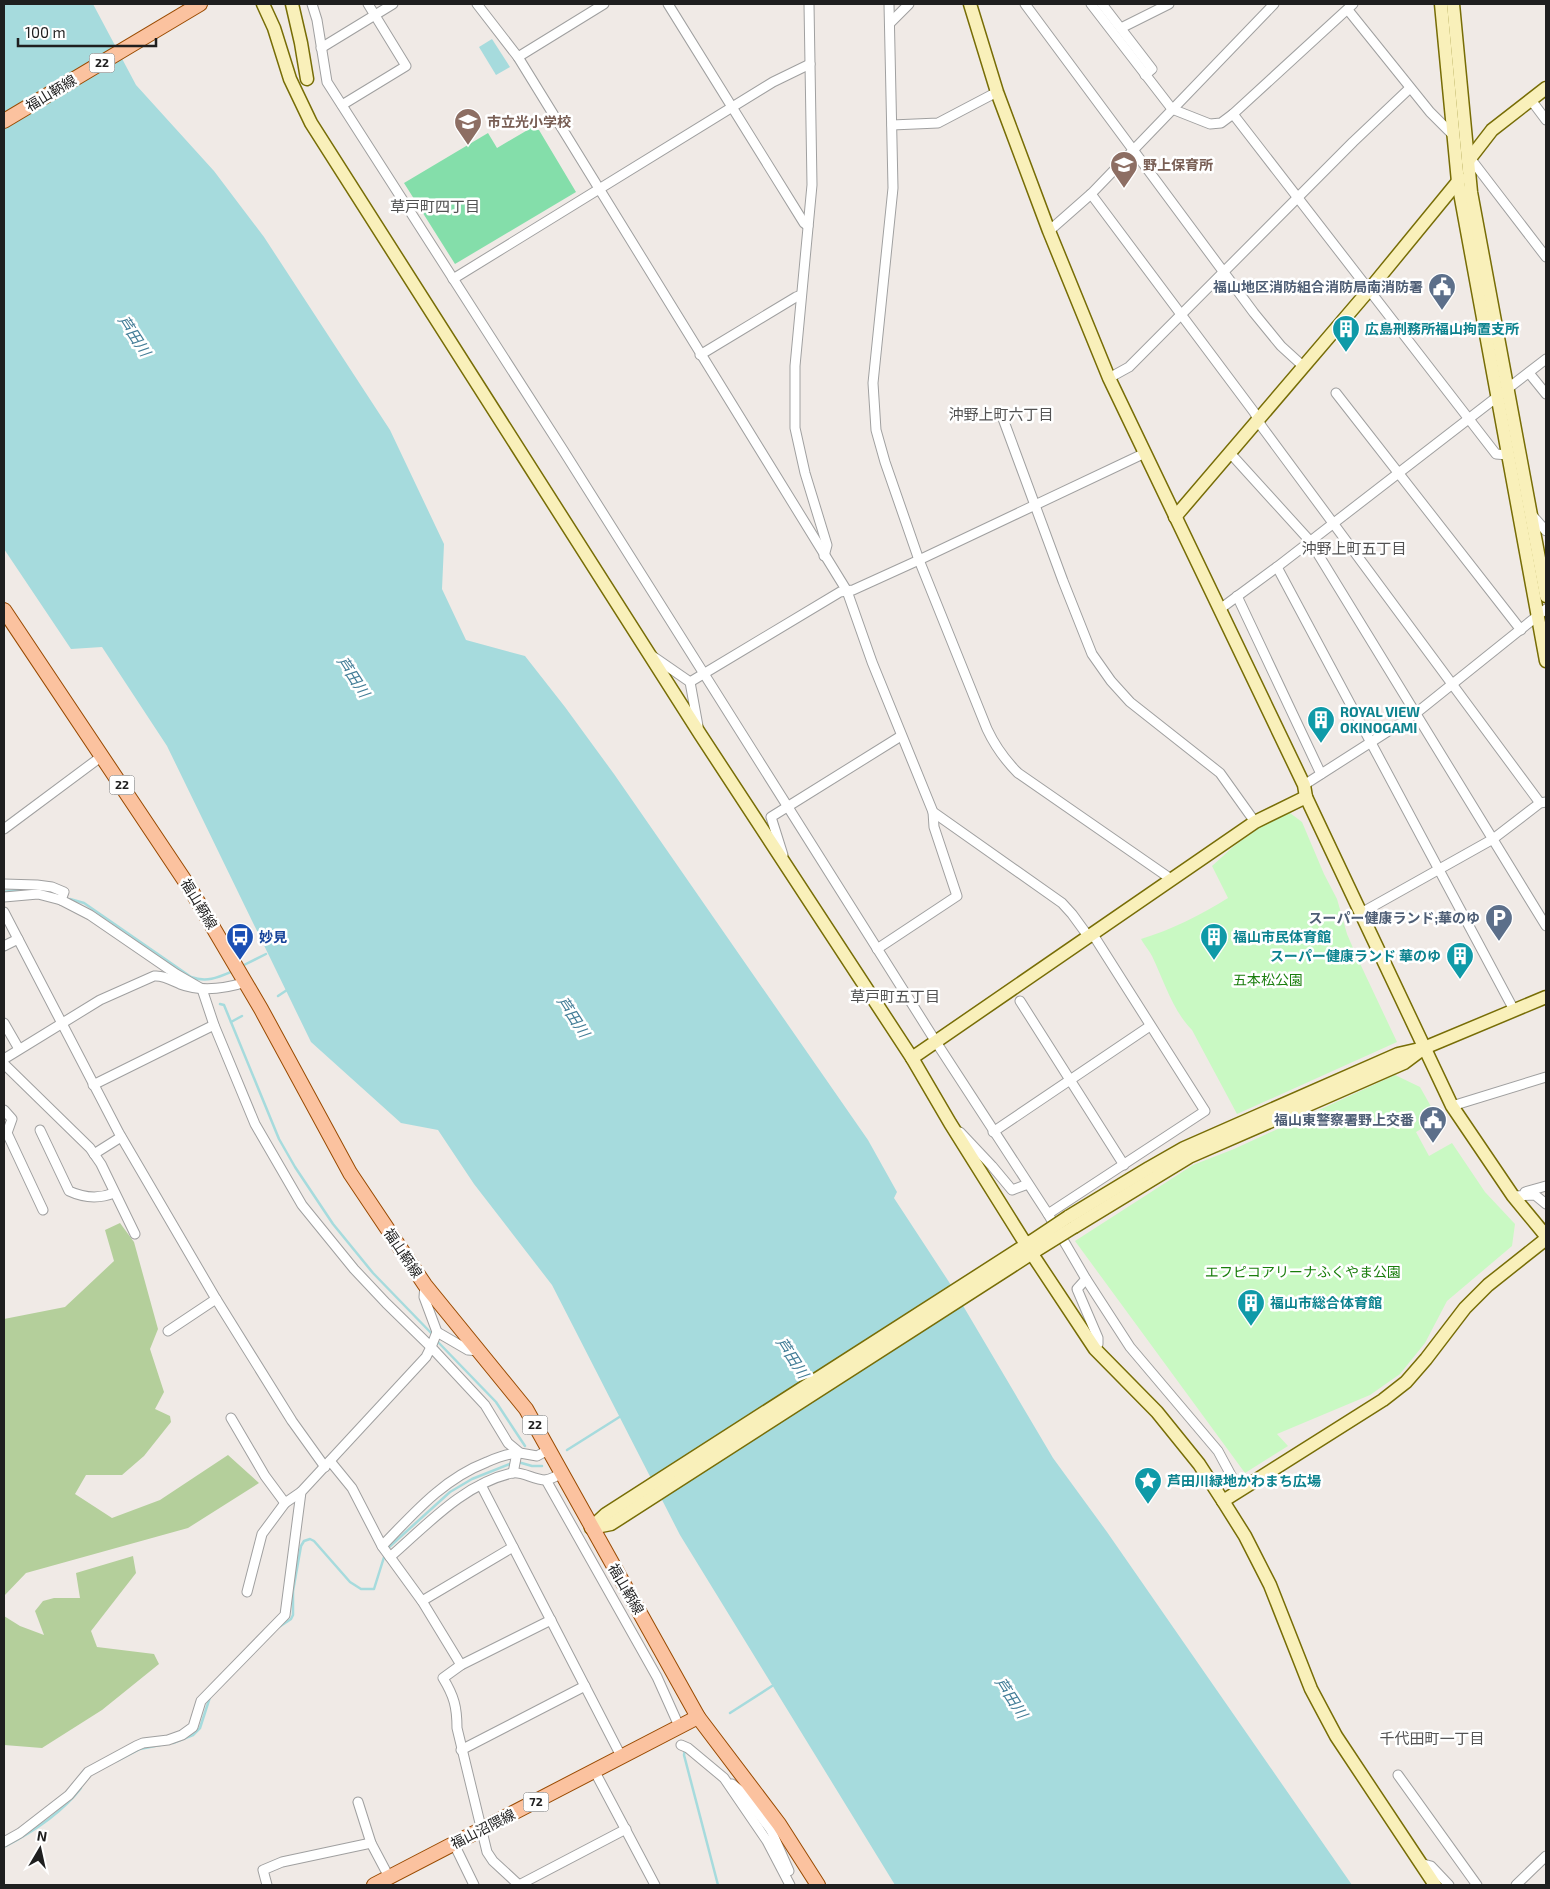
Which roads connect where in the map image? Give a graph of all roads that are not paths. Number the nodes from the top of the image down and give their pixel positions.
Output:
1 (200, 4) edge
2 (263, 4) edge
3 (292, 4) edge
4 (312, 4) edge
5 (368, 4) edge
6 (393, 4) edge
7 (477, 4) edge
8 (604, 4) edge
9 (668, 4) edge
10 (809, 4) edge
11 (889, 4) edge
12 (910, 4) edge
13 (970, 4) edge
14 (1026, 4) edge
15 (1092, 4) edge
16 (1102, 4) edge
17 (1169, 4) edge
18 (1274, 4) edge
19 (1441, 4) edge
20 (1454, 4) edge
21 (1350, 7) edge
22 (374, 15) junction
23 (891, 22) junction
24 (1121, 28) junction
25 (321, 48) junction
26 (518, 57) junction
27 (810, 64) junction
28 (1145, 75) junction
29 (307, 79) dead end
30 (1410, 88) junction
31 (1546, 88) edge
32 (997, 92) junction
33 (1531, 100) junction
34 (342, 105) junction
35 (732, 108) junction
36 (1172, 109) junction
37 (1232, 114) junction
38 (1546, 120) edge
39 (4, 121) edge
40 (892, 125) junction
41 (1455, 137) junction
42 (1132, 151) junction
43 (1469, 158) junction
44 (1458, 182) junction
45 (598, 189) junction
46 (1091, 194) junction
47 (1298, 198) junction
48 (808, 226) junction
49 (1049, 231) junction
50 (1546, 257) edge
51 (1224, 272) junction
52 (453, 278) junction
53 (1369, 290) junction
54 (801, 295) junction
55 (1181, 314) junction
56 (700, 355) junction
57 (1546, 359) edge
58 (1304, 367) junction
59 (1529, 373) junction
60 (1109, 378) junction
61 (1336, 393) dead end
62 (1502, 393) junction
63 (1546, 394) edge
64 (1002, 416) dead end
65 (1259, 420) junction
66 (1468, 420) junction
67 (1144, 453) junction
68 (1230, 453) junction
69 (1508, 455) junction
70 (1398, 473) junction
71 (1035, 505) junction
72 (1530, 513) junction
73 (1175, 517) junction
74 (1334, 523) junction
75 (1546, 531) edge
76 (1310, 541) junction
77 (824, 556) junction
78 (919, 560) junction
79 (1277, 567) junction
80 (846, 591) junction
81 (1237, 596) junction
82 (1546, 596) edge
83 (1220, 609) junction
84 (4, 610) edge
85 (1542, 613) edge
86 (1522, 630) junction
87 (651, 655) junction
88 (1546, 661) edge
89 (704, 675) junction
90 (690, 682) junction
91 (1453, 685) junction
92 (1415, 714) junction
93 (700, 734) junction
94 (901, 736) junction
95 (1371, 743) junction
96 (102, 756) junction
97 (1321, 774) junction
98 (1305, 791) junction
99 (1543, 802) edge
100 (786, 806) junction
101 (933, 812) junction
102 (1255, 822) junction
103 (4, 829) edge
104 (1493, 839) junction
105 (788, 869) junction
106 (1439, 871) junction
107 (1171, 879) junction
108 (4, 884) edge
109 (4, 897) edge
110 (60, 900) junction
111 (4, 912) edge
112 (1361, 913) junction
113 (1546, 926) edge
114 (1090, 934) junction
115 (18, 939) junction
116 (4, 946) edge
117 (876, 949) junction
118 (240, 973) junction
119 (202, 989) junction
120 (1546, 997) edge
121 (1020, 1001) dead end
122 (1514, 1010) junction
123 (4, 1023) edge
124 (63, 1023) junction
125 (214, 1025) junction
126 (1150, 1026) junction
127 (936, 1042) junction
128 (1424, 1048) junction
129 (20, 1049) junction
130 (912, 1058) junction
131 (4, 1059) edge
132 (4, 1064) edge
133 (1546, 1077) edge
134 (1069, 1080) junction
135 (93, 1085) junction
136 (1452, 1106) junction
137 (4, 1110) edge
138 (950, 1123) junction
139 (40, 1130) dead end
140 (993, 1132) junction
141 (5, 1133) edge
142 (121, 1138) junction
143 (94, 1154) junction
144 (1124, 1165) junction
145 (1028, 1184) junction
146 (1546, 1186) edge
147 (114, 1192) junction
148 (1513, 1196) junction
149 (1546, 1204) edge
150 (43, 1210) dead end
151 (1048, 1214) junction
152 (135, 1234) dead end
153 (1546, 1237) edge
154 (1028, 1250) junction
155 (1086, 1279) junction
156 (425, 1285) junction
157 (216, 1299) junction
158 (168, 1331) dead end
159 (436, 1333) junction
160 (431, 1345) junction
161 (1095, 1349) junction
162 (479, 1351) junction
163 (231, 1418) dead end
164 (550, 1449) junction
165 (518, 1454) junction
166 (328, 1464) junction
167 (514, 1471) junction
168 (563, 1473) junction
169 (546, 1480) junction
170 (481, 1485) junction
171 (1239, 1490) junction
172 (301, 1492) junction
173 (1223, 1500) junction
174 (285, 1503) junction
175 (591, 1528) junction
176 (513, 1547) junction
177 (386, 1552) junction
178 (247, 1592) dead end
179 (422, 1601) junction
180 (551, 1620) junction
181 (461, 1665) junction
182 (585, 1686) junction
183 (698, 1717) junction
184 (679, 1726) junction
185 (684, 1747) dead end
186 (461, 1750) junction
187 (621, 1756) junction
188 (595, 1772) junction
189 (1398, 1774) dead end
190 (724, 1778) junction
191 (358, 1802) dead end
192 (775, 1827) junction
193 (626, 1829) junction
194 (480, 1831) junction
195 (4, 1842) edge
196 (371, 1843) junction
197 (454, 1844) junction
198 (1546, 1856) edge
199 (1420, 1863) junction
200 (389, 1877) junction
201 (267, 1885) edge
202 (376, 1885) edge
203 (474, 1885) edge
204 (519, 1885) edge
205 (655, 1885) edge
206 (792, 1885) edge
207 (818, 1885) edge
208 (1435, 1885) edge
209 (1449, 1885) edge
210 (1477, 1885) edge
211 (1516, 1885) edge

1 - 39 main road, 福山鞆線 / 22
2 - 87 street
3 - 29 street
4 - 25 street
5 - 22 street
6 - 22 street
7 - 26 street
8 - 26 street
9 - 35 street
10 - 27 street
11 - 23 street
12 - 23 street
13 - 32 street
14 - 42 street
15 - 28 street
16 - 24 street
17 - 24 street
18 - 36 street
19 - 41 street
20 - 43 street
21 - 30 street
21 - 37 street
22 - 25 street
22 - 34 street
23 - 40 street
24 - 28 street
25 - 34 street
26 - 45 street
27 - 35 street
27 - 48 street
28 - 36 street
30 - 41 street
30 - 47 street
31 - 33 street
32 - 40 street
32 - 49 street
33 - 38 street
33 - 43 street
34 - 52 street
35 - 45 street
35 - 48 street
36 - 37 street
36 - 42 street
37 - 47 street
40 - 78 street
41 - 43 street
41 - 44 street
42 - 46 street
42 - 51 street
43 - 44 street
43 - 50 street
43 - 62 street
44 - 53 street
44 - 62 street
45 - 52 street
45 - 56 street
46 - 49 street
46 - 55 street
47 - 51 street
47 - 53 street
48 - 54 street
49 - 60 street
51 - 55 street
51 - 58 street
52 - 89 street
53 - 58 street
53 - 66 street
54 - 56 street
54 - 77 street
55 - 60 street
55 - 65 street
56 - 77 street
57 - 59 street
58 - 65 street
59 - 62 street
59 - 63 street
60 - 67 street
61 - 70 street
62 - 66 street
62 - 69 street
62 - 72 street
64 - 71 street
65 - 68 street
65 - 74 street
66 - 69 street
66 - 70 street
67 - 71 street
67 - 73 street
68 - 73 street
68 - 76 street
69 - 85 street
70 - 74 street
70 - 86 street
71 - 78 street
71 - 102 street
72 - 75 street
72 - 82 street
73 - 83 street
74 - 76 street
74 - 91 street
76 - 79 street
76 - 92 street
77 - 80 street
78 - 80 street
78 - 107 street
79 - 81 street
79 - 95 street
80 - 89 street
80 - 94 street
81 - 83 street
81 - 97 street
83 - 98 street
84 - 96 main road, 福山鞆線 / 22
85 - 86 street
85 - 88 street
86 - 91 street
87 - 90 street
87 - 93 street
89 - 90 street
89 - 100 street
90 - 93 street
91 - 92 street
91 - 99 street
92 - 95 street
92 - 104 street
93 - 105 street
94 - 100 street
94 - 101 street
95 - 97 street
95 - 106 street
96 - 103 street
96 - 118 main road, 福山鞆線 / 22
97 - 98 street
98 - 102 street
98 - 112 street
99 - 104 street
100 - 105 street
100 - 117 street
101 - 114 street
101 - 117 street
102 - 107 street
104 - 106 street
104 - 113 street
105 - 130 street
106 - 112 street
106 - 122 street
107 - 114 street
108 - 110 street
109 - 110 street
110 - 119 street
111 - 115 street
112 - 128 street
114 - 126 street
114 - 127 street
115 - 116 street
115 - 124 street
117 - 127 street
118 - 119 street
118 - 156 main road, 福山鞆線 / 22
119 - 124 street
119 - 125 street
120 - 122 street
121 - 134 street
122 - 128 street
123 - 129 street
124 - 129 street
124 - 135 street
125 - 135 street
125 - 160 street
126 - 134 street
126 - 144 street
127 - 130 street
127 - 140 street
128 - 136 street
128 - 154 street, bridge
129 - 131 street
130 - 138 street
132 - 143 street
133 - 136 street
134 - 140 street
134 - 144 street
135 - 142 street
136 - 148 street
137 - 141 street
138 - 145 street
138 - 154 street
139 - 147 street
140 - 145 street
141 - 150 street
142 - 143 street
142 - 157 street
143 - 147 street
144 - 151 street
145 - 151 street
146 - 148 street
147 - 152 street
148 - 149 street
148 - 153 street
151 - 155 street
153 - 171 street
154 - 161 street
154 - 175 street
155 - 161 street
155 - 171 street
156 - 159 street
156 - 162 main road, 福山鞆線 / 22
157 - 158 street
157 - 166 street
159 - 160 street
159 - 162 street
160 - 165 street
160 - 166 street
161 - 173 street
162 - 164 main road, 福山鞆線 / 22
163 - 174 street
164 - 165 street
164 - 168 main road, 福山鞆線 / 22
165 - 167 street
165 - 177 street
166 - 172 street
166 - 177 street
167 - 169 street
167 - 170 street
168 - 169 street
168 - 175 main road, 福山鞆線 / 22
169 - 184 street
170 - 176 street
170 - 177 street
171 - 173 street
172 - 174 street
172 - 195 street
173 - 199 street
174 - 178 street
175 - 183 main road, 福山鞆線 / 22
176 - 179 street
176 - 180 street
177 - 179 street
179 - 181 street
180 - 181 street
180 - 182 street
181 - 186 street
182 - 186 street
182 - 187 street
183 - 184 main road, 福山沼隈線 / 72
183 - 192 main road, 福山鞆線 / 22
184 - 187 main road, 福山沼隈線 / 72
185 - 190 street
186 - 194 street
187 - 188 main road, 福山沼隈線 / 72
188 - 193 street
188 - 194 main road, 福山沼隈線 / 72
189 - 210 street
190 - 192 street
190 - 206 street
191 - 196 street
192 - 206 street
192 - 207 main road, 福山鞆線 / 22
193 - 204 street
193 - 205 street
194 - 197 main road, 福山沼隈線 / 72
194 - 204 street
196 - 200 street
196 - 201 street
197 - 200 main road, 福山沼隈線 / 72
197 - 203 street
198 - 211 street
199 - 208 street
199 - 209 street
200 - 202 main road, 福山沼隈線 / 72

